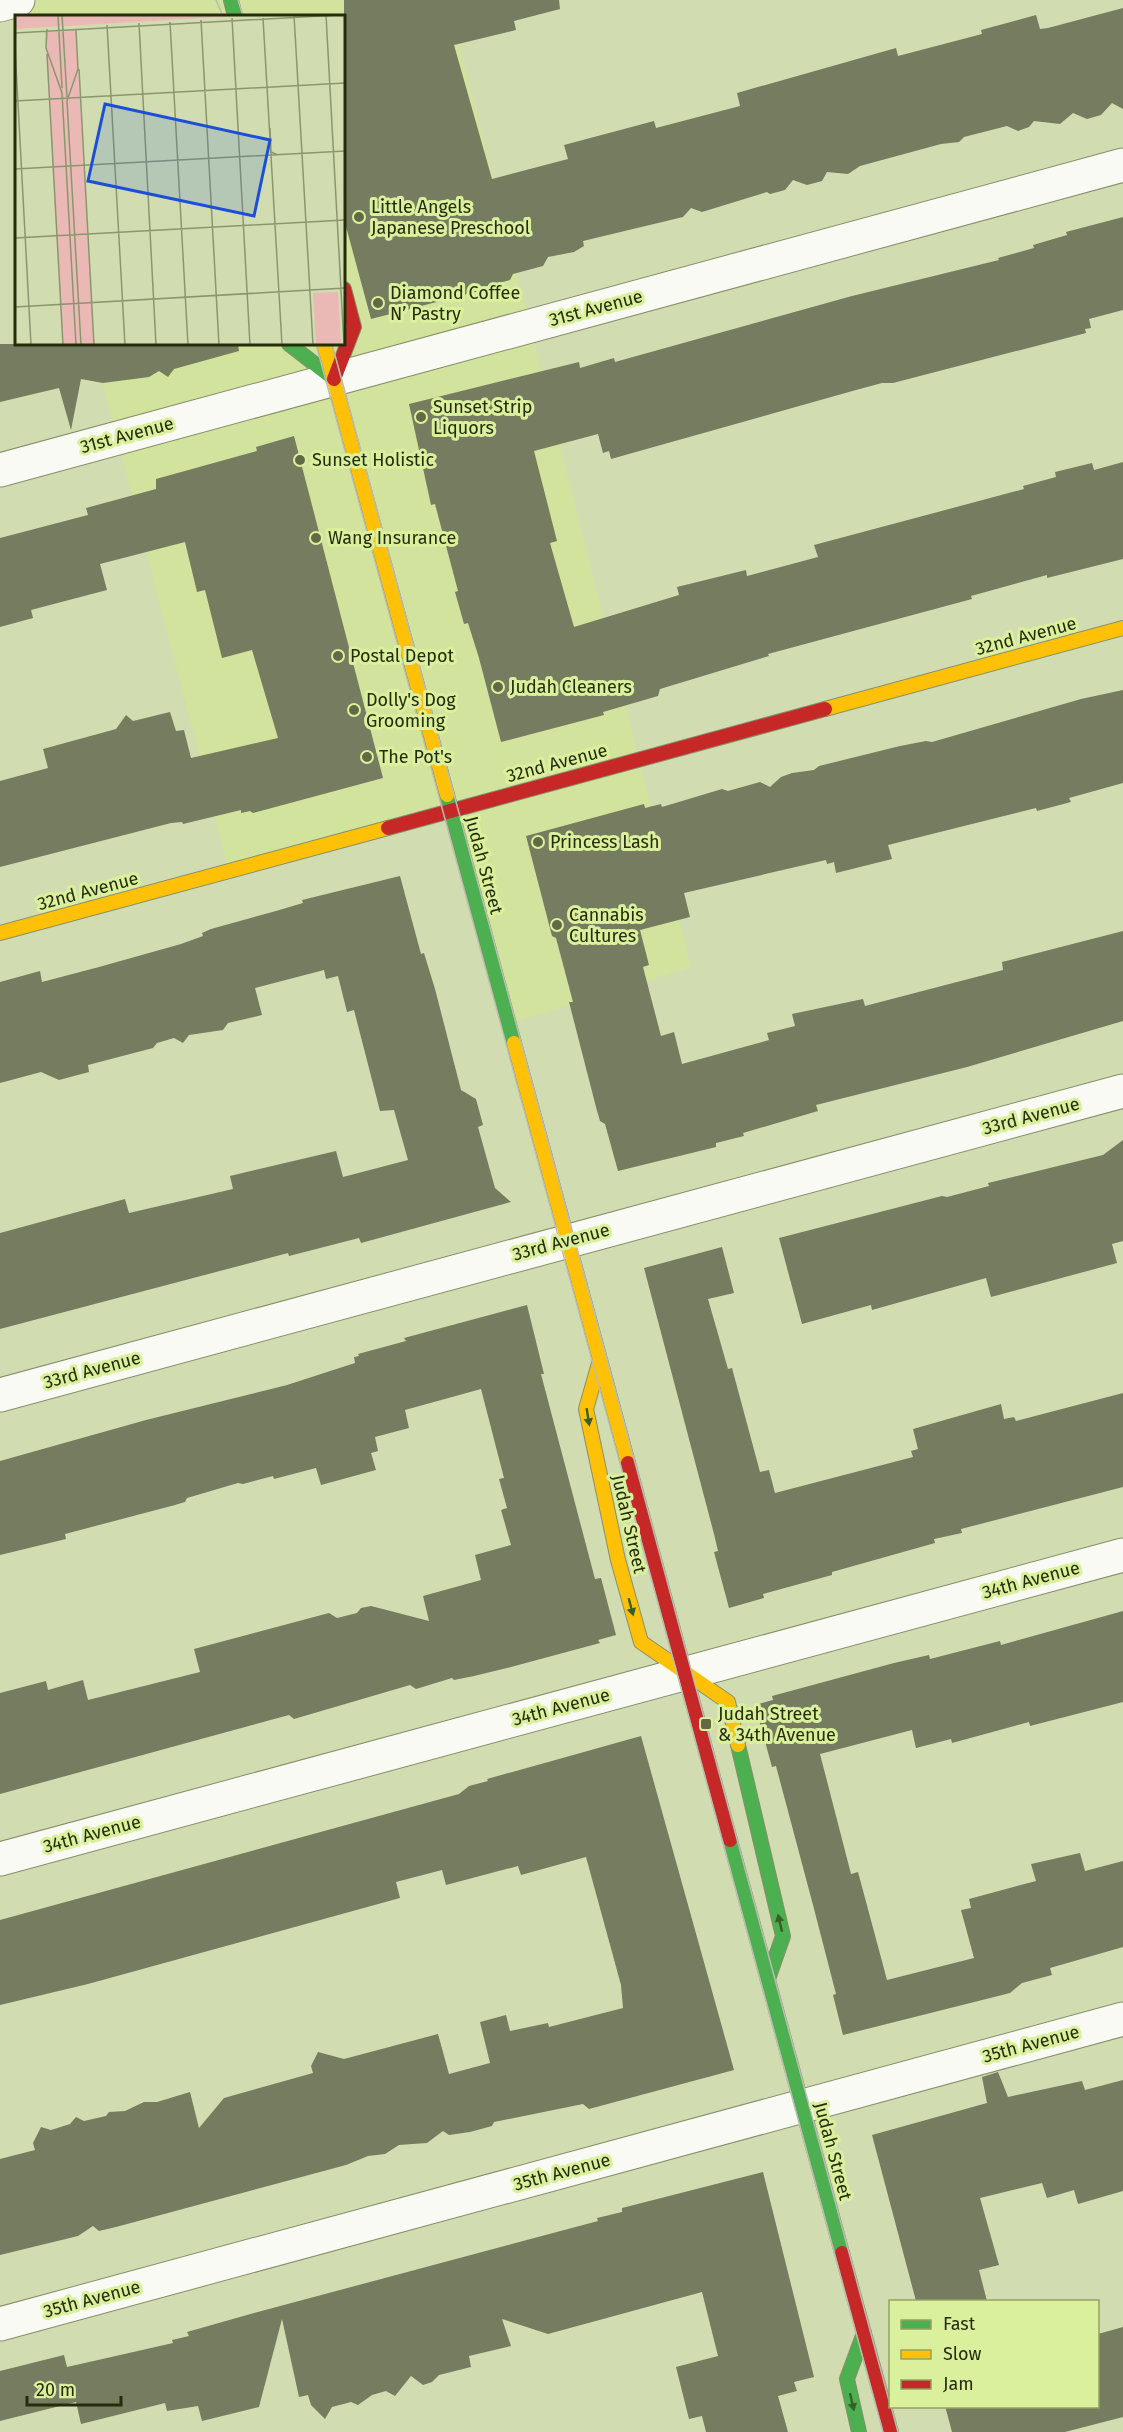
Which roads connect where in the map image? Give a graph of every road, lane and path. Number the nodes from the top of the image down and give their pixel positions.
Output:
1 (18, 0) edge
2 (231, 0) edge
3 (0, 5) edge
4 (235, 15) edge
5 (1123, 165) edge
6 (345, 293) edge
7 (290, 345) edge
8 (324, 345) edge
9 (334, 379) junction
10 (0, 470) edge
11 (1123, 628) edge
12 (451, 811) junction
13 (0, 933) edge
14 (1123, 1091) edge
15 (567, 1240) junction
16 (600, 1360) junction
17 (0, 1395) edge
18 (1123, 1555) edge
19 (685, 1674) junction
20 (0, 1859) edge
21 (768, 1979) junction
22 (1123, 2019) edge
23 (802, 2106) junction
24 (0, 2324) edge
25 (864, 2333) junction
26 (859, 2432) edge
27 (891, 2432) edge

1 - 3 street
2 - 4 street
5 - 9 street, 31st Avenue
6 - 9 street
7 - 9 street
8 - 9 street, Judah Street
9 - 10 street, 31st Avenue
9 - 12 street, Judah Street
11 - 12 street, 32nd Avenue
12 - 13 street, 32nd Avenue
12 - 15 street, Judah Street
14 - 15 street, 33rd Avenue
15 - 16 street, Judah Street
15 - 17 street, 33rd Avenue
16 - 19 street, Judah Street
16 -> 19 street, Judah Street
18 - 19 street, 34th Avenue
19 - 20 street, 34th Avenue
19 - 21 street, Judah Street
21 -> 19 street, Judah Street
21 - 23 street, Judah Street
22 - 23 street, 35th Avenue
23 - 24 street, 35th Avenue
23 - 25 street, Judah Street
25 -> 26 street
25 - 27 street, Judah Street

